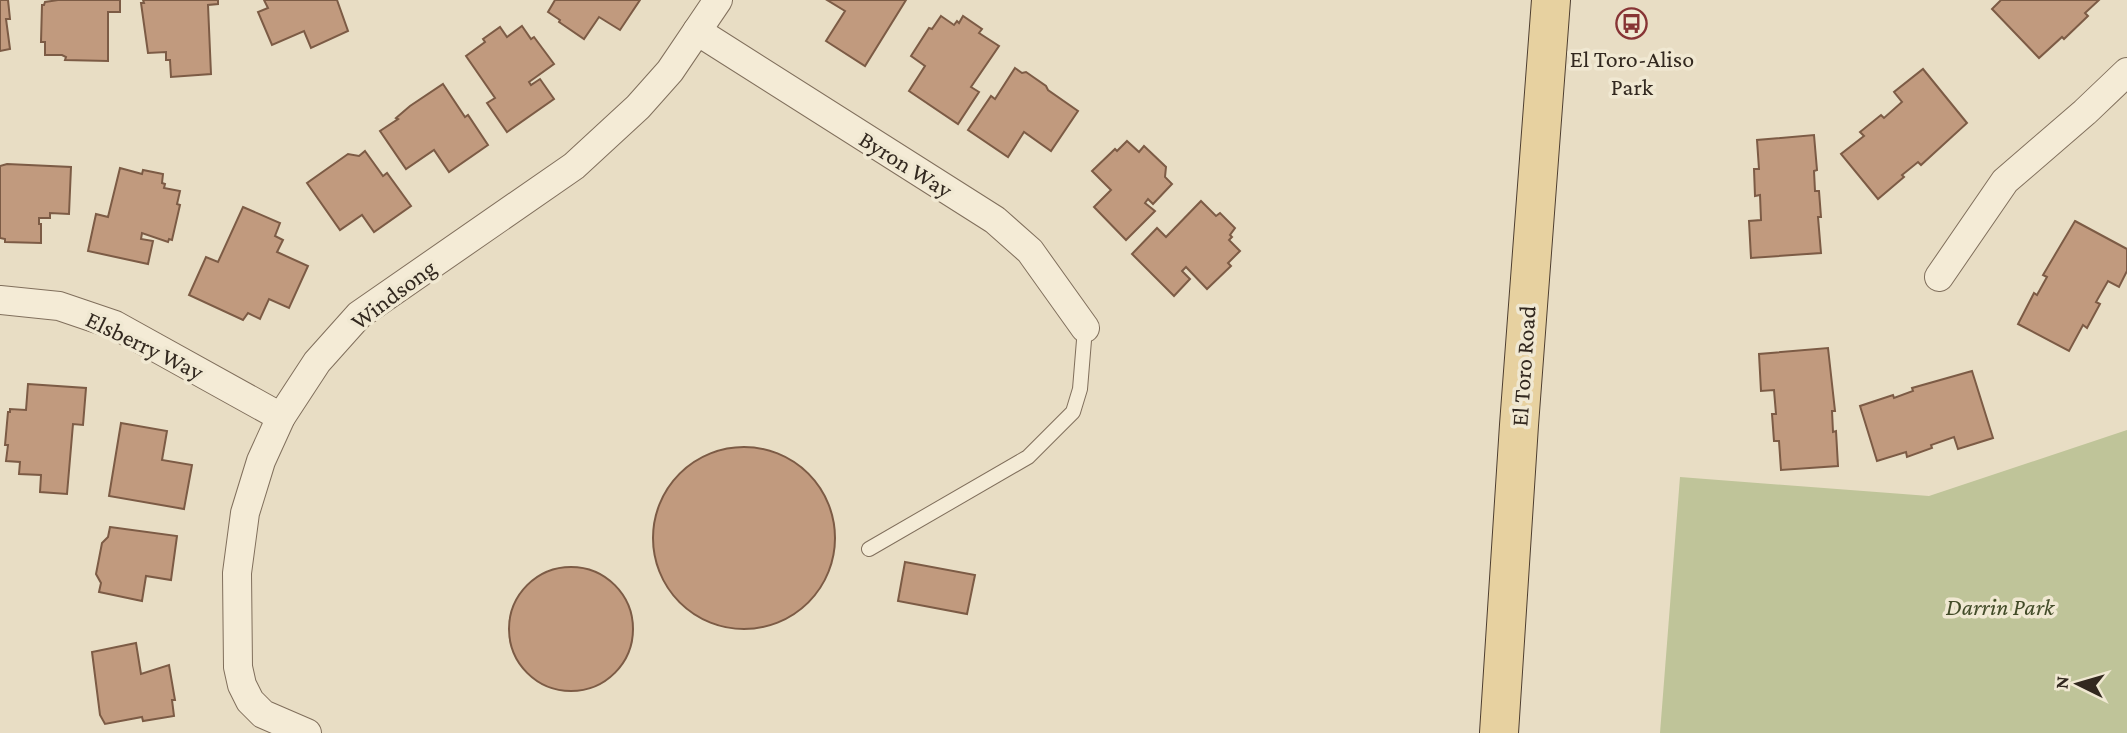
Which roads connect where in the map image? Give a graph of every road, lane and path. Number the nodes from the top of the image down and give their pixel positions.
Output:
1 (719, 0) edge
2 (1551, 0) edge
3 (697, 32) junction
4 (2127, 72) edge
5 (1939, 277) dead end
6 (0, 300) edge
7 (1085, 328) joint
8 (281, 417) junction
9 (869, 549) dead end
10 (307, 733) edge
11 (1499, 733) edge

1 - 3 street, Windsong
2 - 11 main road, El Toro Road
3 - 7 street, Byron Way
3 - 8 street, Windsong
4 - 5 street
6 - 8 street, Elsberry Way
7 - 9 lane
8 - 10 street, Windsong

